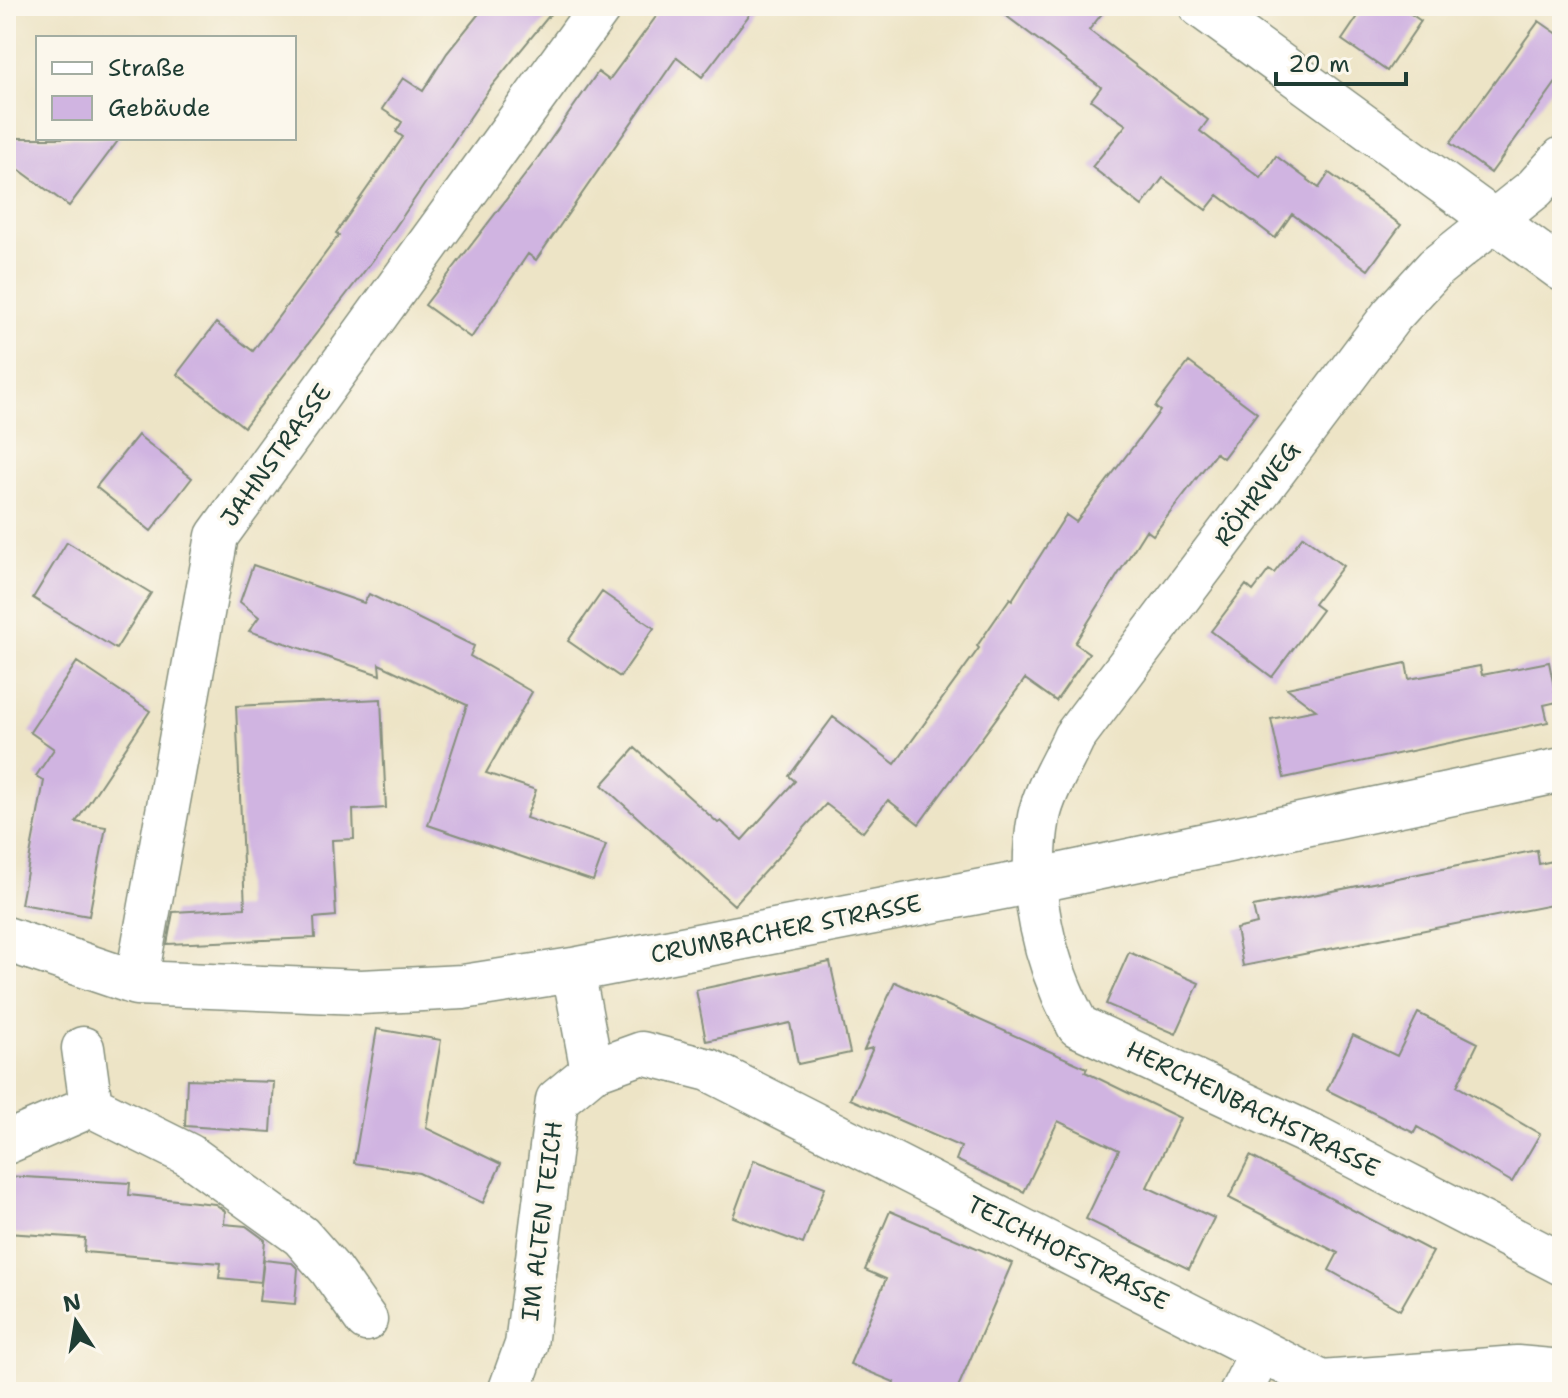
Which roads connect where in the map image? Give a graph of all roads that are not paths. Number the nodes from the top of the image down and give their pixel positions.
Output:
1 (601, 6) edge
2 (1200, 6) edge
3 (1562, 158) edge
4 (1496, 219) junction
5 (1562, 270) edge
6 (1562, 770) edge
7 (1034, 881) junction
8 (6, 939) edge
9 (573, 970) junction
10 (136, 983) junction
11 (83, 1048) dead end
12 (592, 1071) junction
13 (91, 1106) junction
14 (6, 1143) edge
15 (1562, 1264) edge
16 (366, 1320) dead end
17 (1261, 1351) junction
18 (1562, 1371) edge
19 (509, 1392) edge
20 (1241, 1392) edge

1 - 10 street, JAHNSTRASSE
2 - 4 street
3 - 4 street, RÖHRWEG
4 - 5 street
4 - 7 street, RÖHRWEG
6 - 7 main road, CRUMBACHER STRASSE
7 - 9 main road, CRUMBACHER STRASSE
7 - 15 street, HERCHENBACHSTRASSE
8 - 10 main road, CRUMBACHER STRASSE
9 - 10 main road, CRUMBACHER STRASSE
9 - 12 street
11 - 13 street
12 - 17 street, TEICHHOFSTRASSE
12 - 19 street, IM ALTEN TEICH
13 - 14 street
13 - 16 street
17 - 18 street, TEICHHOFSTRASSE
17 - 20 street

